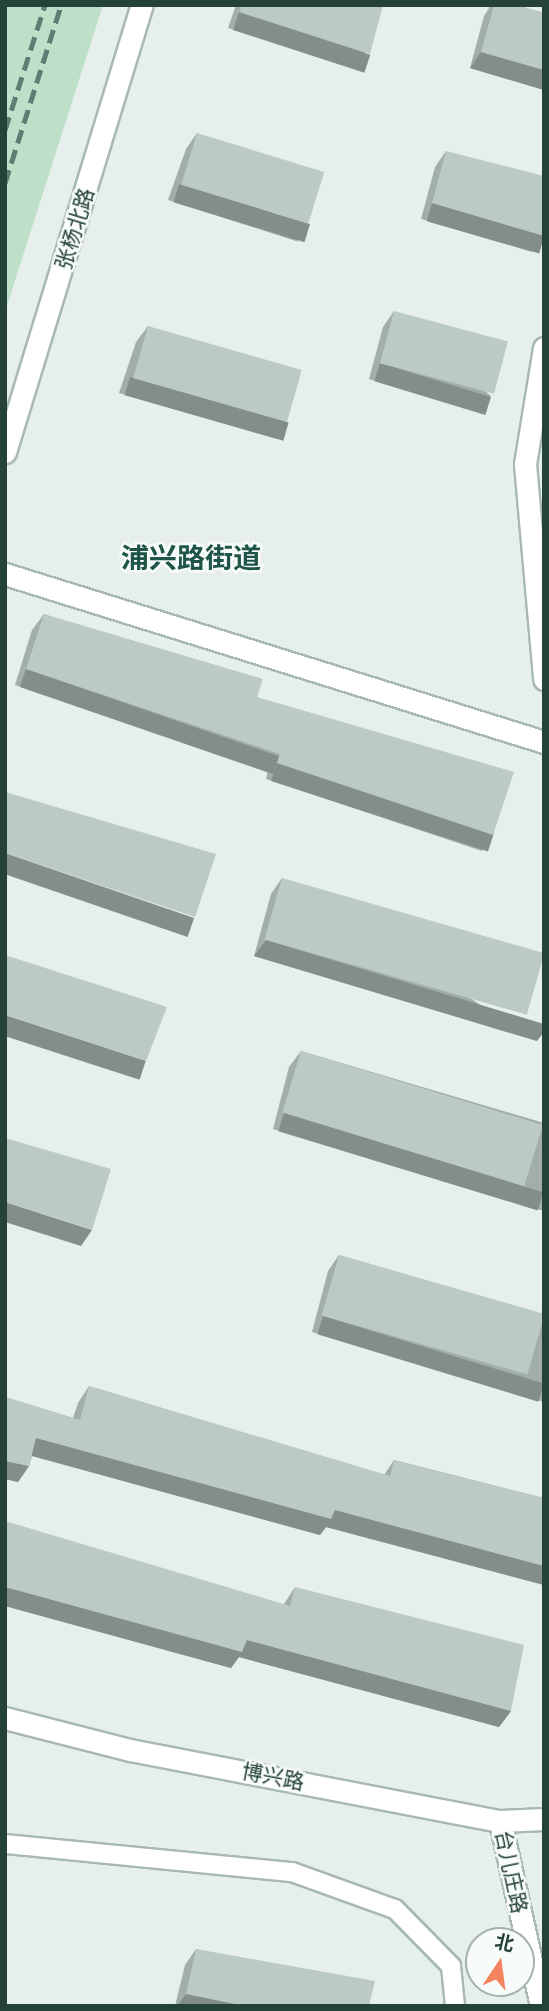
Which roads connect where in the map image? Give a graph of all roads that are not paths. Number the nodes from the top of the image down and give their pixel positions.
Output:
1 (142, 5) edge
2 (544, 348) edge
3 (5, 452) edge
4 (5, 574) edge
5 (544, 679) edge
6 (544, 742) edge
7 (5, 1718) edge
8 (544, 1819) edge
9 (500, 1821) junction
10 (5, 1844) edge
11 (455, 2006) edge
12 (541, 2006) edge

1 - 3 street, 张杨北路
2 - 5 street
4 - 6 street
7 - 9 street, 博兴路
8 - 9 street, 博兴路
9 - 12 street, 台儿庄路
10 - 11 lane

